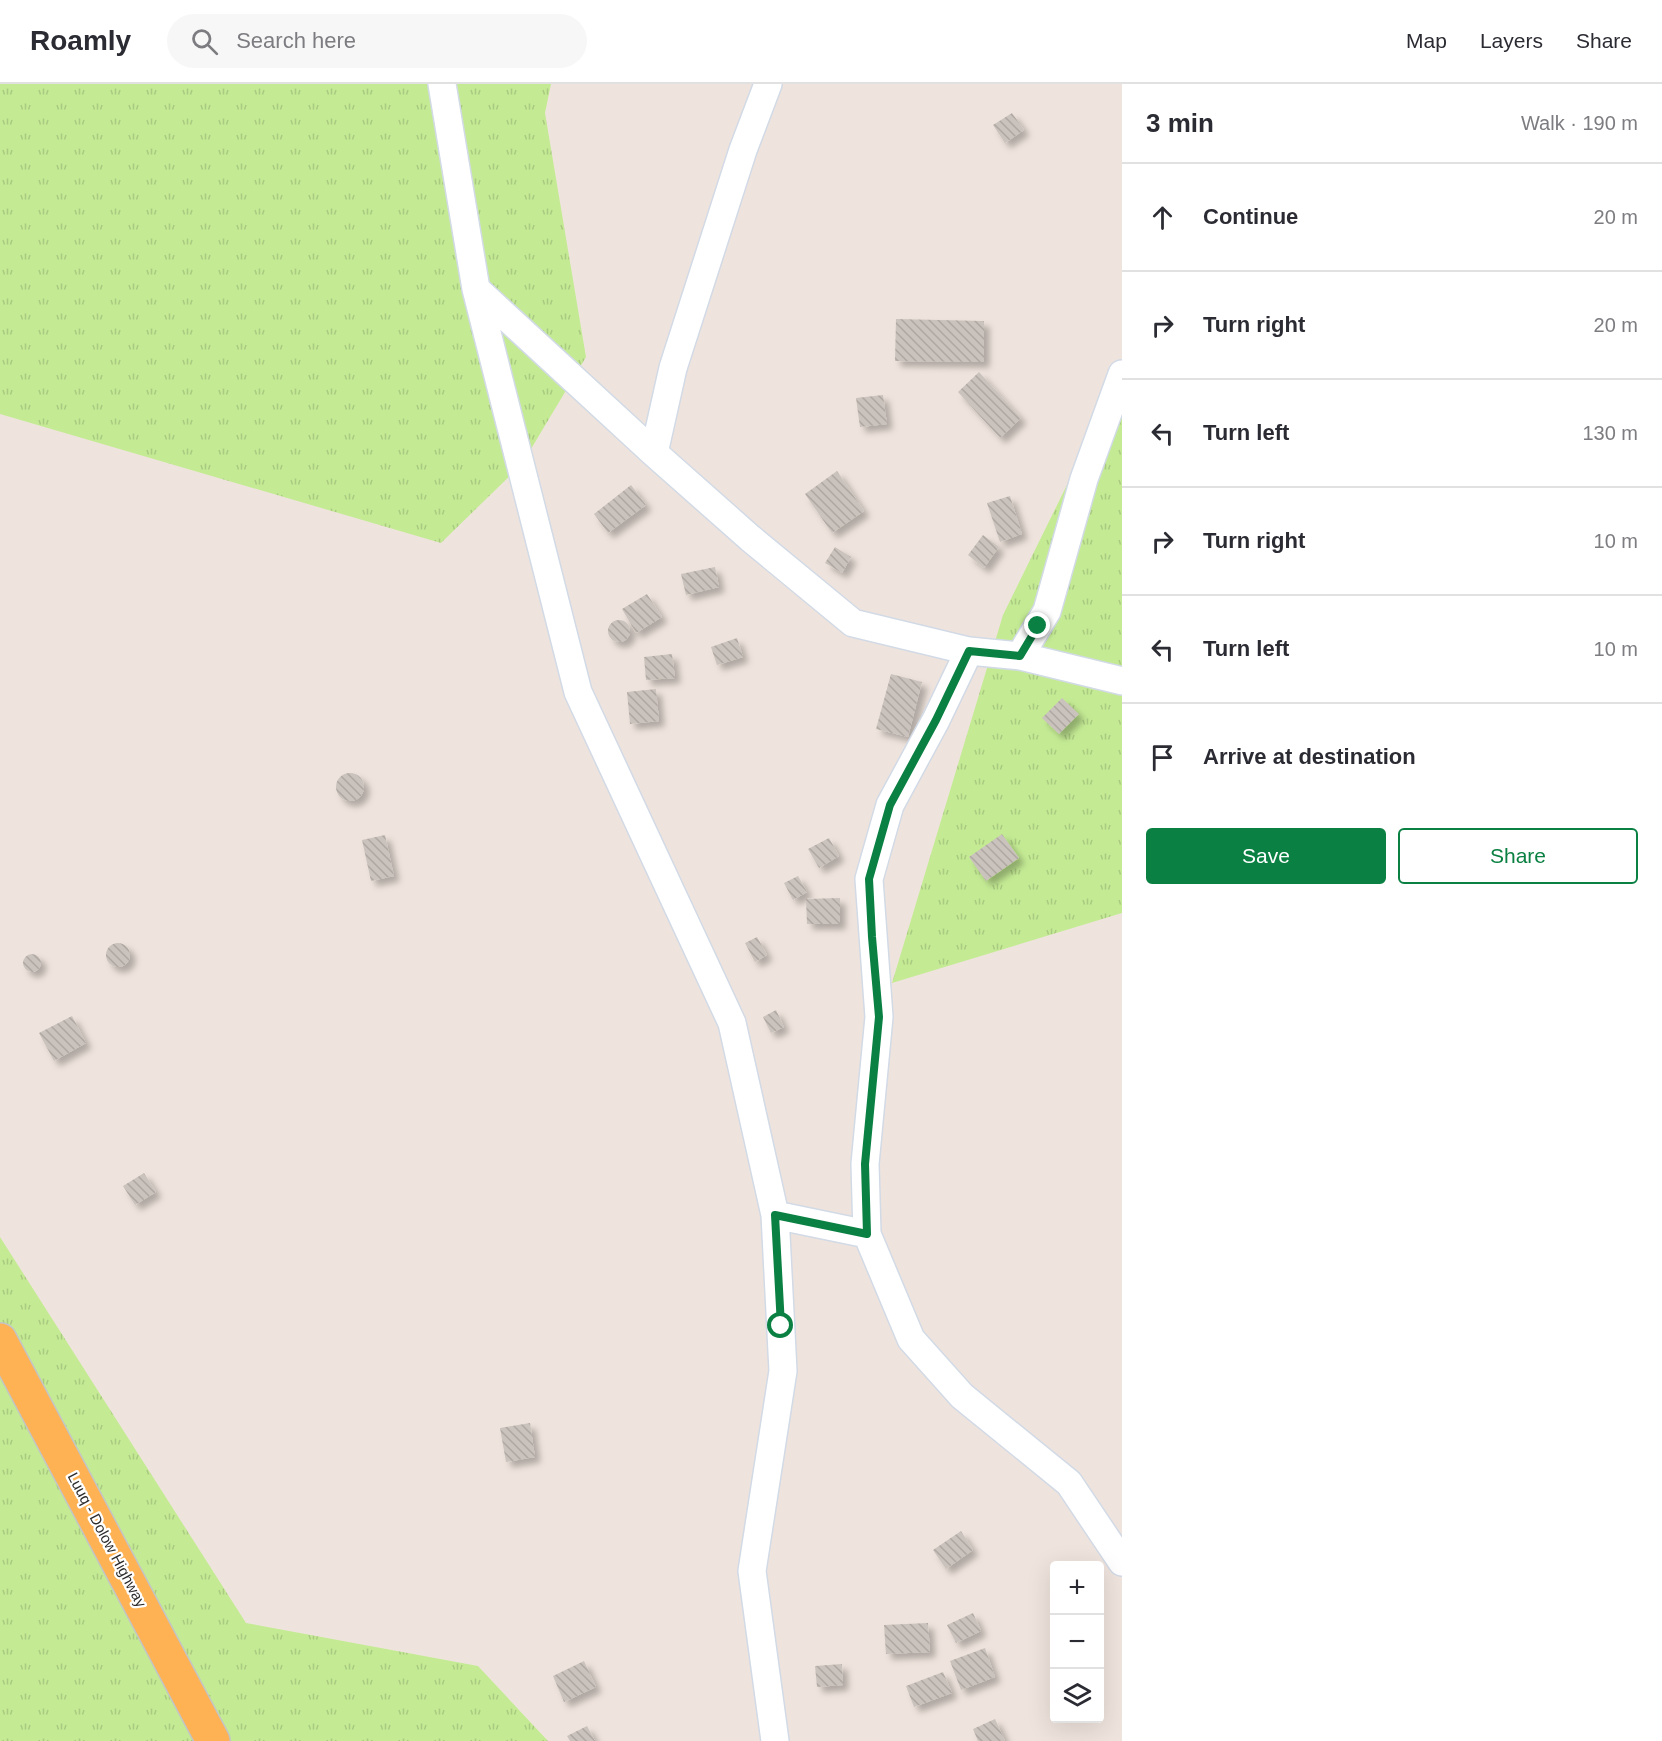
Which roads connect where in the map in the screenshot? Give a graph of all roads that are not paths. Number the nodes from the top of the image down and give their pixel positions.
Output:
1 (442, 84) edge
2 (768, 84) edge
3 (476, 289) junction
4 (1122, 374) edge
5 (654, 453) junction
6 (969, 651) junction
7 (1020, 656) junction
8 (1122, 681) edge
9 (775, 1215) junction
10 (867, 1234) junction
11 (0, 1340) edge
12 (1122, 1562) edge
13 (213, 1741) edge
14 (775, 1741) edge

1 - 3 street
2 - 5 street
3 - 5 street
3 - 9 street
4 - 7 street
5 - 6 street
6 - 7 street
6 - 10 street
7 - 8 street
9 - 10 street
9 - 14 street
10 - 12 street
11 - 13 main road, Luuq - Dolow Highway

